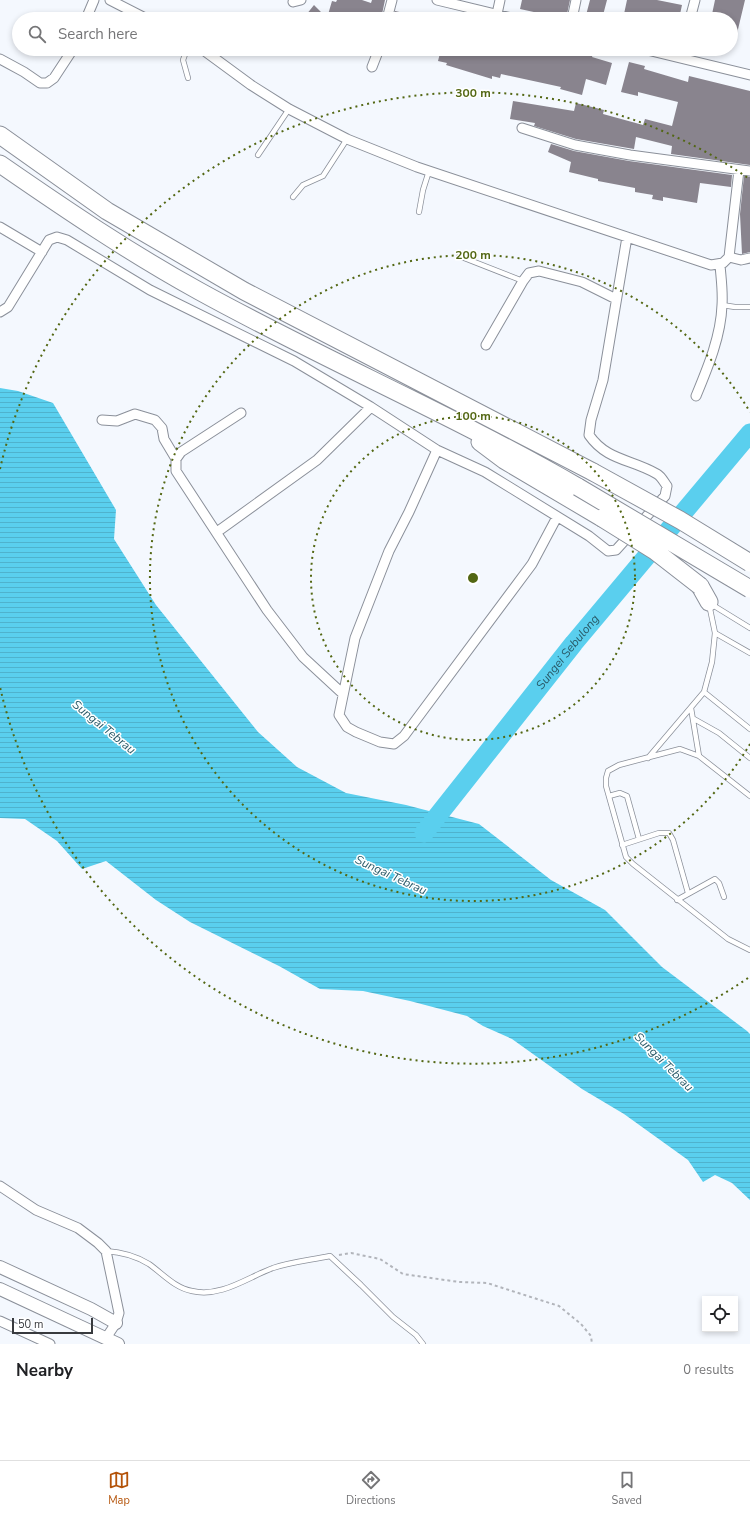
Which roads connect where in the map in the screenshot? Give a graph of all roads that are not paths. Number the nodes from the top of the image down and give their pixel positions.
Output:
1 (94, 0) edge
2 (110, 0) edge
3 (392, 0) edge
4 (437, 0) edge
5 (500, 0) edge
6 (576, 0) edge
7 (695, 0) edge
8 (89, 12) edge
9 (133, 12) edge
10 (389, 12) edge
11 (488, 12) edge
12 (497, 12) edge
13 (573, 12) edge
14 (692, 12) edge
15 (68, 56) edge
16 (184, 56) edge
17 (212, 56) edge
18 (376, 56) edge
19 (693, 56) edge
20 (0, 59) edge
21 (372, 67) dead end
22 (749, 72) edge
23 (188, 78) dead end
24 (289, 109) junction
25 (522, 128) dead end
26 (0, 135) edge
27 (347, 139) junction
28 (258, 155) dead end
29 (0, 164) edge
30 (429, 170) junction
31 (739, 170) junction
32 (750, 171) edge
33 (293, 197) dead end
34 (419, 212) dead end
35 (0, 227) edge
36 (627, 237) junction
37 (42, 252) junction
38 (459, 256) dead end
39 (729, 257) junction
40 (750, 258) edge
41 (720, 265) junction
42 (522, 281) junction
43 (616, 299) junction
44 (722, 305) junction
45 (750, 307) edge
46 (0, 312) edge
47 (486, 345) dead end
48 (696, 396) dead end
49 (371, 407) junction
50 (241, 412) dead end
51 (451, 419) junction
52 (102, 420) dead end
53 (437, 450) junction
54 (176, 459) junction
55 (557, 517) junction
56 (217, 532) junction
57 (750, 563) edge
58 (750, 589) edge
59 (709, 602) junction
60 (750, 628) edge
61 (715, 633) junction
62 (750, 653) edge
63 (704, 692) junction
64 (343, 694) junction
65 (691, 708) junction
66 (694, 719) junction
67 (750, 729) edge
68 (699, 756) junction
69 (648, 758) junction
70 (750, 758) edge
71 (610, 796) junction
72 (750, 796) edge
73 (639, 839) junction
74 (622, 845) junction
75 (688, 893) junction
76 (724, 897) dead end
77 (677, 900) junction
78 (750, 950) edge
79 (0, 1186) edge
80 (106, 1251) junction
81 (0, 1268) edge
82 (0, 1289) edge
83 (0, 1321) edge
84 (116, 1323) junction
85 (106, 1338) junction
86 (50, 1344) edge
87 (118, 1344) edge
88 (423, 1344) edge

1 - 8 street
2 - 9 street
3 - 10 street
4 - 11 street
5 - 12 street
6 - 13 street
7 - 14 street
15 - 20 street
16 - 23 lane
17 - 24 street
18 - 21 street
19 - 22 street
24 - 27 street
24 - 28 lane
25 - 31 street
26 - 57 highway, bridge
27 - 30 street
27 - 33 lane
29 - 51 highway
30 - 34 lane
30 - 36 street
31 - 32 street
31 - 39 street
35 - 37 street
36 - 41 street
36 - 43 street
37 - 46 street
37 - 49 street
38 - 42 lane
39 - 40 street
39 - 41 street
41 - 44 street
42 - 43 street
42 - 47 street
43 - 55 street
44 - 45 lane
44 - 48 street
49 - 53 street
49 - 56 street
50 - 54 street
51 - 58 highway, bridge
51 - 59 highway, bridge
52 - 54 street
53 - 55 street
53 - 64 street
54 - 56 street
55 - 64 street
56 - 64 street
59 - 60 lane
59 - 61 lane
61 - 62 lane
61 - 63 lane
63 - 65 lane
63 - 67 lane
65 - 66 lane
65 - 69 lane
66 - 68 lane
66 - 70 lane
68 - 69 lane
68 - 72 lane
69 - 71 lane
71 - 73 lane
71 - 74 lane
73 - 74 lane
73 - 75 lane
74 - 77 lane
75 - 76 lane
75 - 77 lane
77 - 78 lane
79 - 80 street
80 - 84 street
80 - 88 lane
81 - 84 street
82 - 85 street
83 - 86 street
84 - 85 street
85 - 87 street

